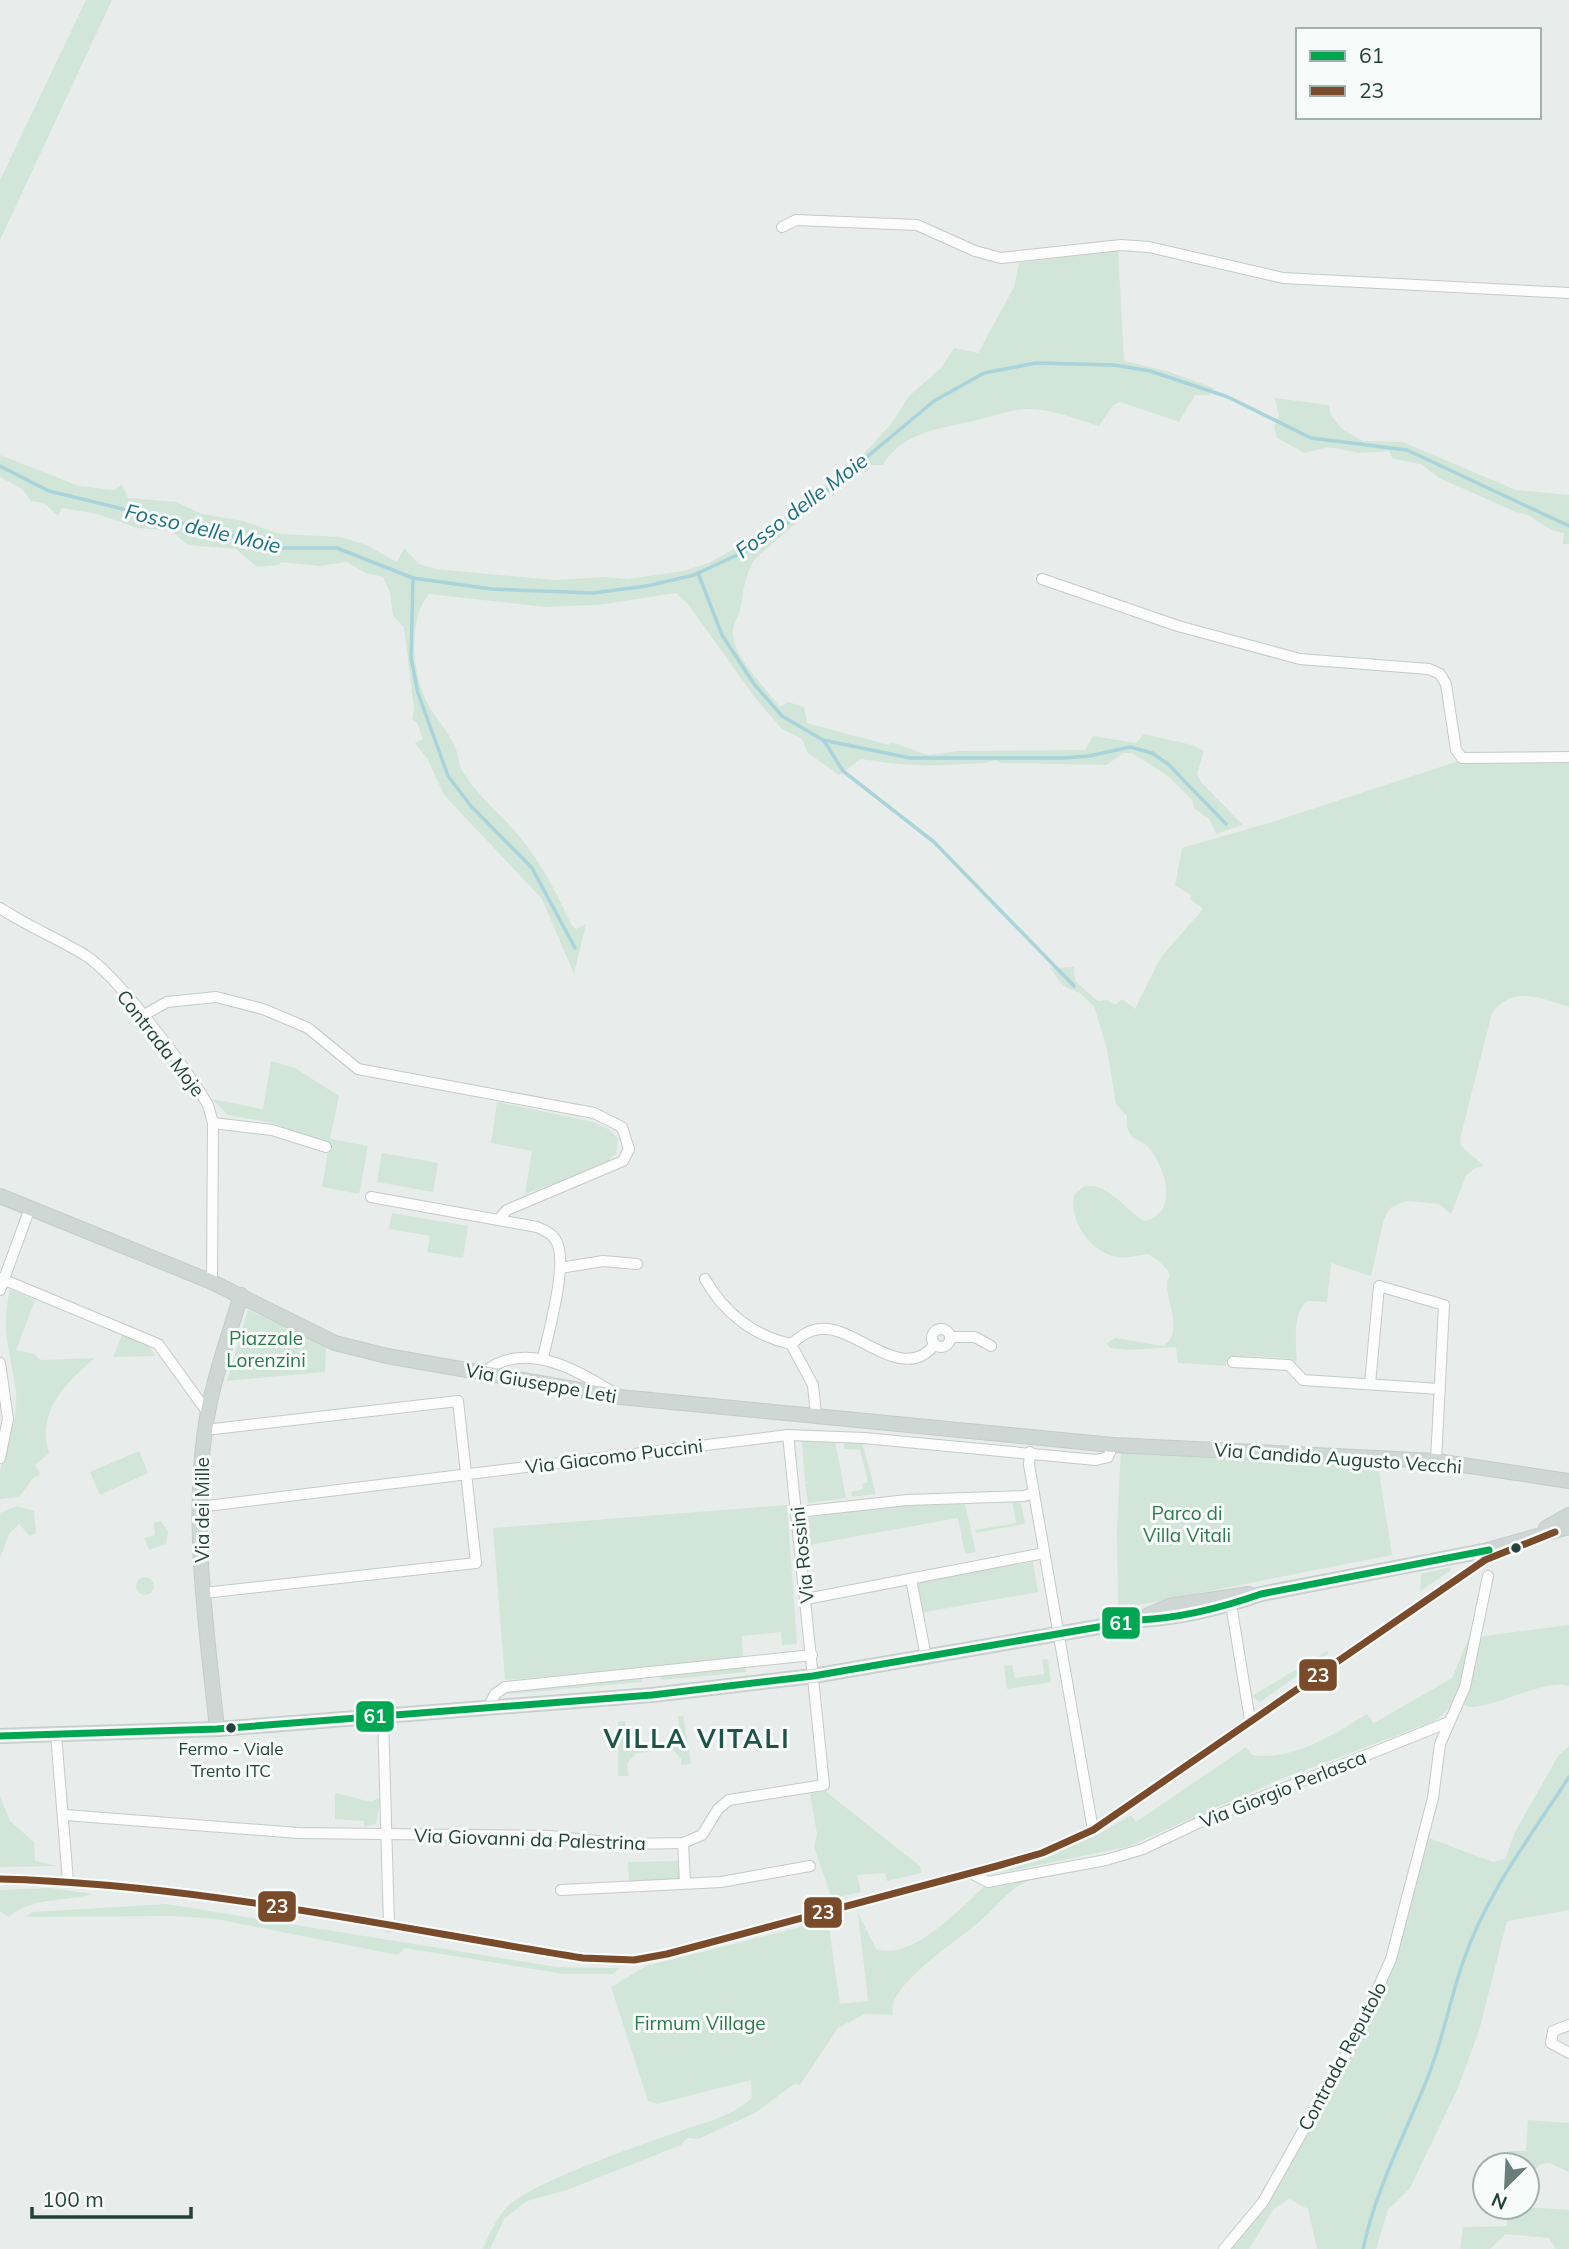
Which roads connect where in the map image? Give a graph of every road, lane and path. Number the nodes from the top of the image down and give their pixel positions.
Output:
1 (782, 227) dead end
2 (1569, 293) edge
3 (1042, 579) dead end
4 (1569, 757) edge
5 (0, 908) edge
6 (142, 1016) junction
7 (212, 1123) junction
8 (326, 1147) dead end
9 (0, 1196) edge
10 (371, 1197) dead end
11 (30, 1208) junction
12 (499, 1219) junction
13 (637, 1264) dead end
14 (560, 1268) junction
15 (705, 1279) dead end
16 (212, 1282) junction
17 (1, 1283) edge
18 (241, 1296) junction
19 (791, 1344) junction
20 (991, 1346) dead end
21 (543, 1358) junction
22 (1233, 1362) dead end
23 (0, 1363) edge
24 (483, 1373) junction
25 (1370, 1384) junction
26 (1440, 1389) junction
27 (620, 1397) junction
28 (208, 1413) junction
29 (816, 1415) junction
30 (205, 1430) junction
31 (788, 1435) junction
32 (1113, 1445) junction
33 (1030, 1452) junction
34 (0, 1458) edge
35 (1436, 1461) junction
36 (466, 1474) junction
37 (1567, 1485) edge
38 (1034, 1493) junction
39 (199, 1507) junction
40 (798, 1512) junction
41 (1566, 1521) edge
42 (1503, 1552) junction
43 (1044, 1553) junction
44 (1475, 1558) junction
45 (1488, 1576) junction
46 (911, 1579) junction
47 (204, 1593) junction
48 (806, 1599) junction
49 (1231, 1600) junction
50 (1059, 1633) junction
51 (812, 1655) junction
52 (926, 1657) junction
53 (813, 1676) junction
54 (488, 1708) junction
55 (383, 1716) junction
56 (1250, 1720) junction
57 (1449, 1722) junction
58 (217, 1729) junction
59 (56, 1734) junction
60 (0, 1736) edge
61 (65, 1815) junction
62 (1093, 1830) junction
63 (388, 1835) junction
64 (683, 1843) junction
65 (810, 1866) dead end
66 (971, 1873) junction
67 (0, 1879) edge
68 (68, 1881) junction
69 (685, 1883) junction
70 (561, 1889) dead end
71 (389, 1926) junction
72 (1569, 2025) edge
73 (1569, 2053) edge
74 (1224, 2249) edge

1 - 2 street
3 - 4 street
5 - 6 street, Contrada Moje
6 - 7 street, Contrada Moje
6 - 12 street
7 - 8 street
7 - 16 street, Contrada Moje
9 - 11 main road, Via Giuseppe Leti
10 - 12 street
11 - 16 main road, Via Giuseppe Leti
11 - 17 street
12 - 14 street
13 - 14 street
14 - 21 street
15 - 19 street
16 - 18 main road, Via Giuseppe Leti
17 - 28 street
18 - 24 main road, Via Giuseppe Leti
18 - 28 main road, Via dei Mille
19 - 20 street
19 - 29 street
21 - 24 street
21 - 27 street
22 - 25 street
23 - 34 street
24 - 27 main road, Via Giuseppe Leti
25 - 26 street
25 - 26 street
26 - 35 street
27 - 29 main road, Via Giuseppe Leti
28 - 30 main road, Via dei Mille
29 - 32 main road, Via Giuseppe Leti
30 - 36 street
30 - 39 main road, Via dei Mille
31 - 33 street, Via Giacomo Puccini
31 - 36 street, Via Giacomo Puccini
31 - 40 street, Via Rossini
32 - 33 street, Via Giacomo Puccini
32 - 35 main road, Via Candido Augusto Vecchi
33 - 38 street
35 - 37 main road, Via Candido Augusto Vecchi
36 - 39 street, Via Giacomo Puccini
36 - 47 street
38 - 40 street
38 - 43 street
39 - 47 main road, Via dei Mille
40 - 48 street, Via Rossini
41 - 42 street
41 - 44 main road
42 - 44 street
42 - 45 street
43 - 46 street
43 - 50 street
44 - 45 street
44 - 49 main road
44 - 56 street
45 - 57 street
46 - 48 street
46 - 52 street
47 - 58 main road, Via dei Mille
48 - 51 street, Via Rossini
49 - 50 main road
49 - 56 street
50 - 52 main road
50 - 62 street
51 - 53 street, Via Rossini
51 - 54 street
52 - 53 main road
53 - 54 main road
53 - 64 street
54 - 55 main road
55 - 58 main road
55 - 63 street
56 - 62 street
57 - 66 street, Via Giorgio Perlasca
57 - 74 street, Contrada Reputolo
58 - 59 main road
59 - 60 main road
59 - 61 street
61 - 63 street, Via Giovanni da Palestrina
61 - 68 street
62 - 66 street
63 - 64 street, Via Giovanni da Palestrina
63 - 71 street
64 - 69 street
65 - 69 street
66 - 71 street
67 - 68 street
68 - 71 street
69 - 70 street
72 - 73 street

